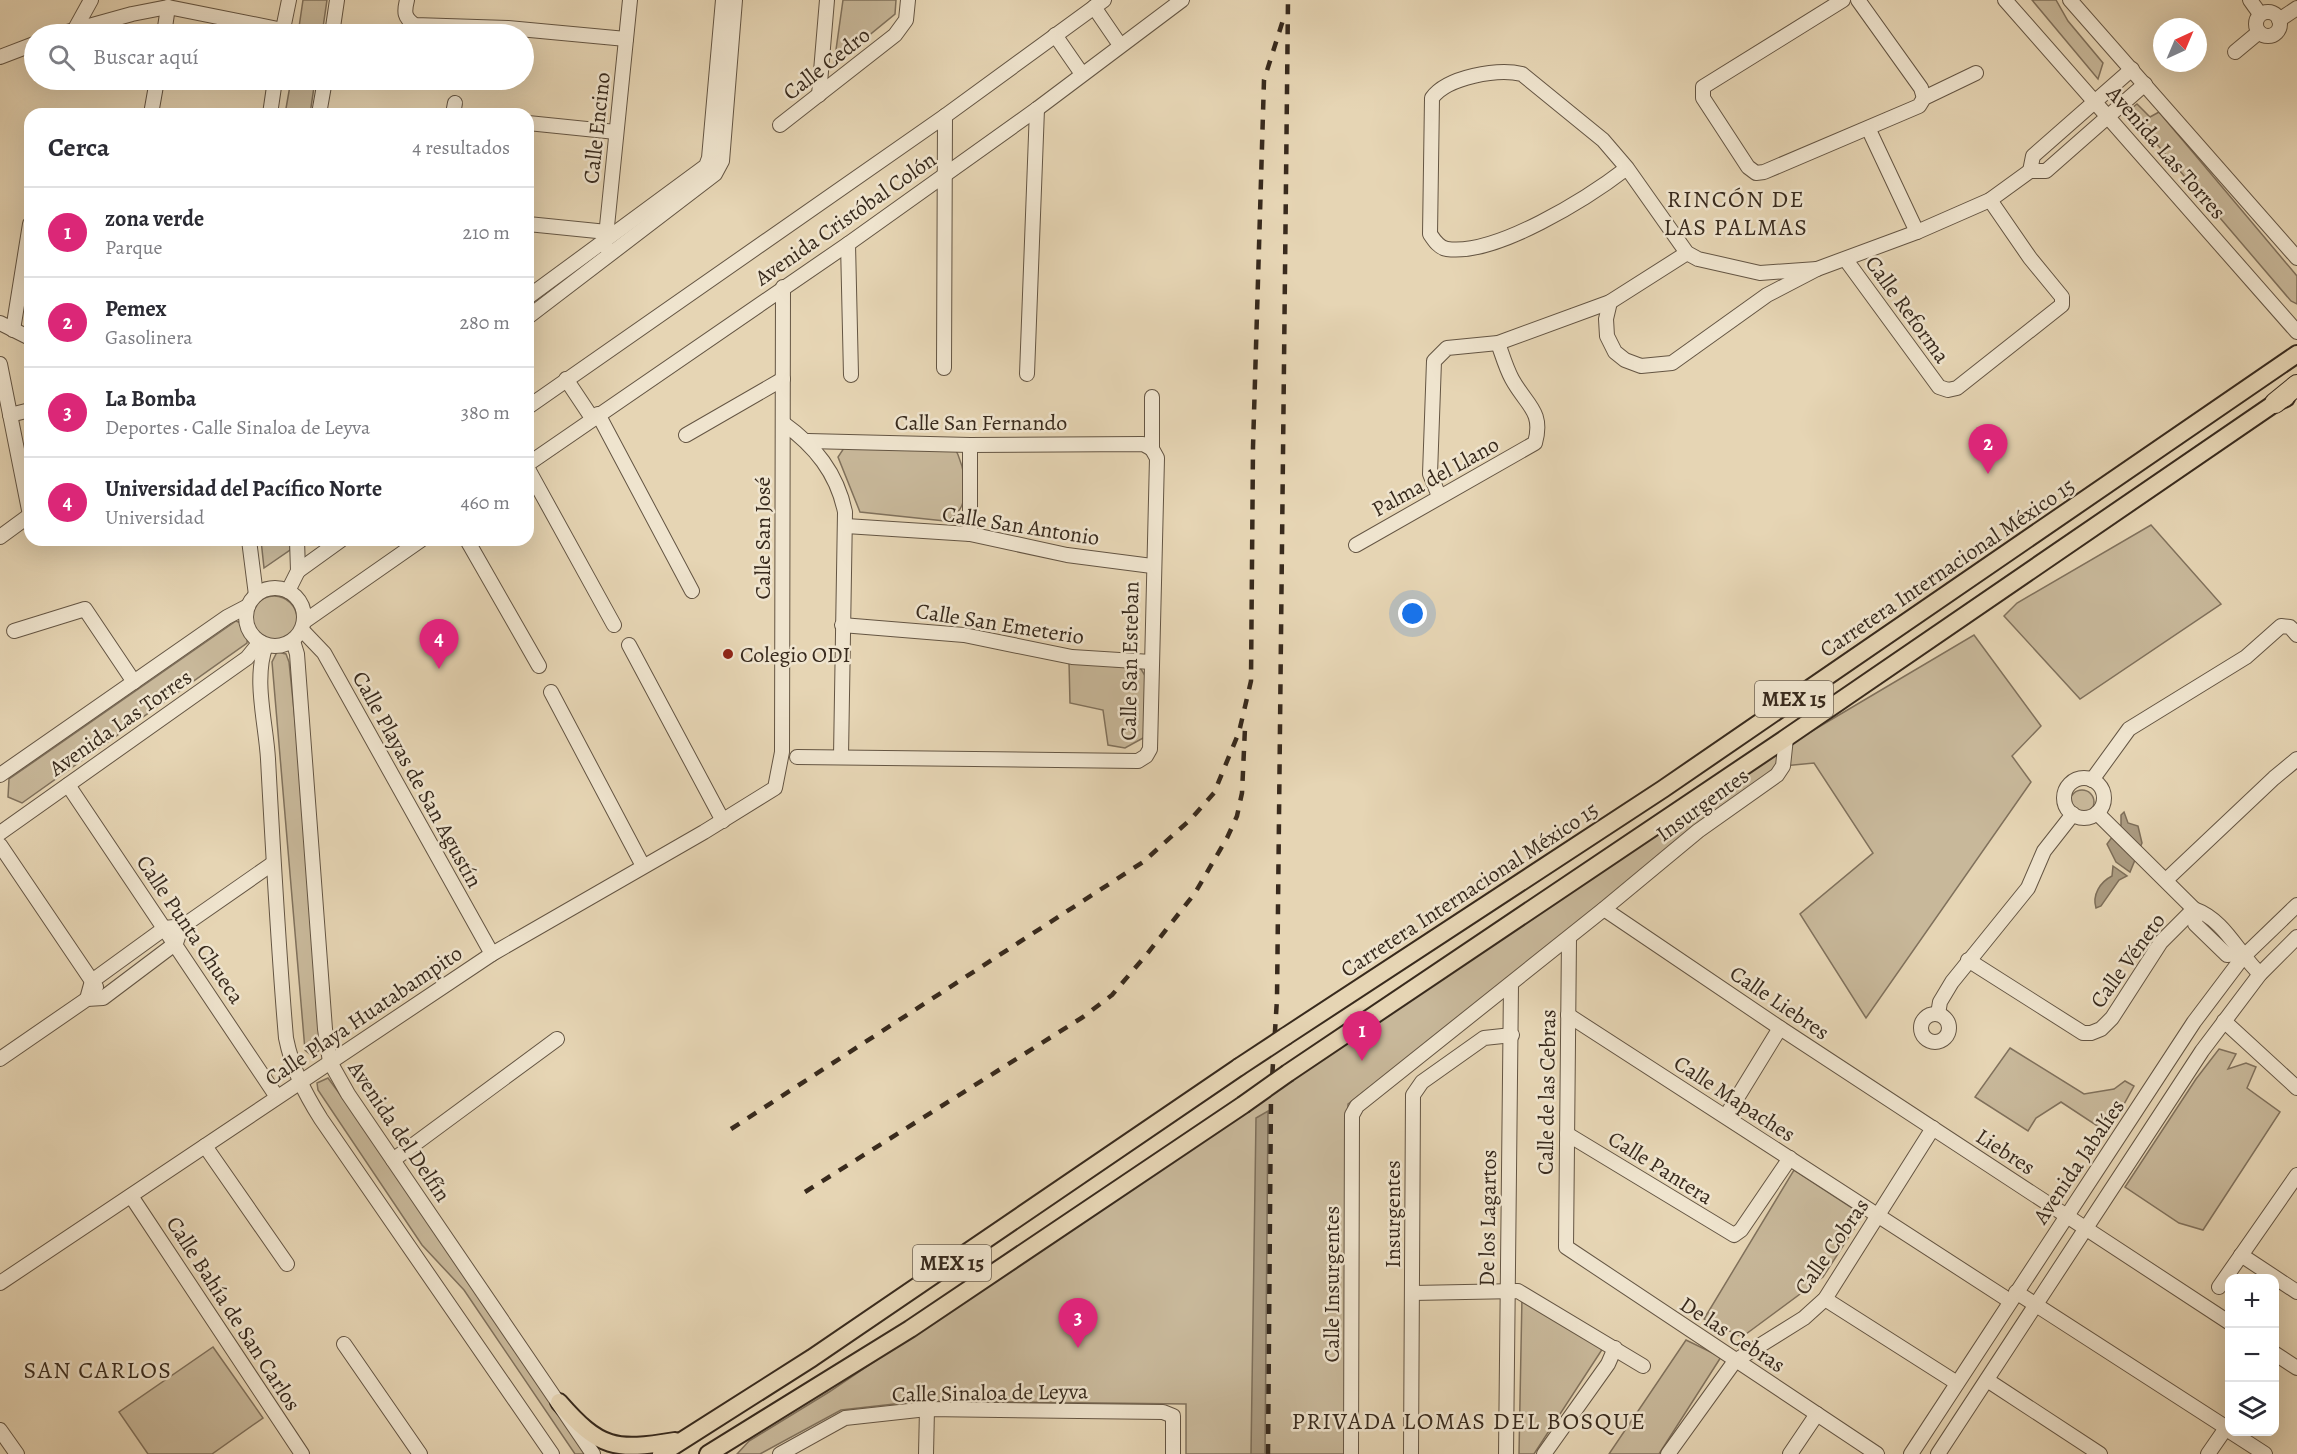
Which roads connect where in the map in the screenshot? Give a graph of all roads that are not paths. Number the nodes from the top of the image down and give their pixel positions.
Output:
1 (91, 0) edge
2 (289, 0) edge
3 (337, 0) edge
4 (407, 0) edge
5 (630, 0) edge
6 (723, 0) edge
7 (735, 0) edge
8 (827, 0) edge
9 (908, 0) edge
10 (1182, 0) edge
11 (1843, 0) edge
12 (1858, 0) edge
13 (2005, 0) edge
14 (2070, 0) edge
15 (2250, 0) edge
16 (1099, 4) edge
17 (168, 7) junction
18 (2297, 8) edge
19 (2260, 14) junction
20 (2279, 20) junction
21 (78, 24) edge
22 (96, 24) edge
23 (165, 24) edge
24 (246, 24) edge
25 (284, 24) edge
26 (333, 24) edge
27 (413, 24) edge
28 (534, 30) edge
29 (2259, 32) junction
30 (1056, 35) junction
31 (626, 39) junction
32 (1120, 45) junction
33 (24, 48) edge
34 (2235, 52) dead end
35 (0, 57) edge
36 (2132, 69) junction
37 (1976, 73) dead end
38 (1082, 74) junction
39 (2145, 84) junction
40 (156, 90) edge
41 (274, 90) edge
42 (323, 90) edge
43 (819, 95) junction
44 (1924, 98) junction
45 (2095, 101) junction
46 (153, 108) edge
47 (271, 108) edge
48 (320, 108) edge
49 (1037, 109) junction
50 (2108, 115) junction
51 (945, 116) junction
52 (534, 124) edge
53 (780, 125) dead end
54 (1869, 130) junction
55 (616, 132) junction
56 (1627, 168) junction
57 (2030, 171) junction
58 (945, 174) junction
59 (1990, 200) junction
60 (534, 225) edge
61 (1917, 232) junction
62 (606, 237) junction
63 (848, 244) junction
64 (1687, 253) junction
65 (2297, 258) edge
66 (1846, 260) junction
67 (24, 261) edge
68 (604, 261) junction
69 (1817, 270) junction
70 (1760, 273) junction
71 (783, 287) junction
72 (534, 292) edge
73 (1767, 295) junction
74 (1610, 302) junction
75 (534, 313) edge
76 (2282, 315) junction
77 (2297, 318) edge
78 (0, 323) edge
79 (13, 330) junction
80 (2297, 332) edge
81 (24, 335) edge
82 (1498, 343) junction
83 (2297, 354) edge
84 (0, 364) edge
85 (944, 368) dead end
86 (1027, 374) dead end
87 (851, 375) dead end
88 (566, 379) junction
89 (783, 379) junction
90 (2297, 385) edge
91 (2297, 393) edge
92 (1152, 397) dead end
93 (534, 403) edge
94 (2275, 403) junction
95 (24, 412) edge
96 (10, 415) junction
97 (595, 416) junction
98 (783, 423) junction
99 (686, 435) dead end
100 (808, 441) junction
101 (970, 444) junction
102 (1152, 449) junction
103 (534, 460) edge
104 (534, 480) edge
105 (24, 485) edge
106 (1439, 496) junction
107 (24, 519) edge
108 (846, 526) junction
109 (970, 534) junction
110 (0, 537) edge
111 (1356, 545) dead end
112 (249, 546) edge
113 (297, 546) edge
114 (333, 546) edge
115 (413, 546) edge
116 (470, 546) edge
117 (1152, 566) junction
118 (298, 571) junction
119 (288, 591) junction
120 (692, 591) dead end
121 (252, 600) junction
122 (842, 625) junction
123 (614, 626) dead end
124 (300, 630) junction
125 (14, 631) dead end
126 (2297, 634) edge
127 (263, 644) junction
128 (629, 645) dead end
129 (1151, 662) junction
130 (539, 666) dead end
131 (134, 682) junction
132 (551, 692) dead end
133 (1786, 738) junction
134 (841, 756) junction
135 (797, 757) dead end
136 (2297, 759) edge
137 (0, 775) edge
138 (2092, 780) junction
139 (68, 785) junction
140 (776, 788) joint
141 (2097, 813) junction
142 (2073, 814) junction
143 (723, 820) junction
144 (0, 833) edge
145 (0, 845) edge
146 (272, 864) junction
147 (643, 866) junction
148 (2166, 880) junction
149 (2297, 904) edge
150 (1604, 909) junction
151 (2195, 909) junction
152 (183, 926) junction
153 (165, 928) junction
154 (2297, 937) edge
155 (1569, 938) junction
156 (176, 944) junction
157 (492, 954) junction
158 (2241, 955) junction
159 (1968, 960) junction
160 (2259, 974) junction
161 (92, 981) junction
162 (1511, 984) junction
163 (103, 998) junction
164 (87, 999) junction
165 (1938, 1014) dead end
166 (1568, 1015) junction
167 (2224, 1021) junction
168 (1780, 1028) junction
169 (1512, 1035) junction
170 (557, 1039) dead end
171 (2183, 1040) junction
172 (2202, 1052) junction
173 (0, 1059) edge
174 (330, 1062) junction
175 (299, 1082) junction
176 (2297, 1088) edge
177 (278, 1097) junction
178 (1352, 1115) joint
179 (1726, 1116) junction
180 (1933, 1128) junction
181 (1567, 1134) junction
182 (205, 1146) junction
183 (1790, 1158) junction
184 (393, 1160) junction
185 (2296, 1178) edge
186 (131, 1196) junction
187 (1879, 1215) junction
188 (2066, 1215) junction
189 (2087, 1229) junction
190 (1566, 1247) joint
191 (2241, 1255) junction
192 (287, 1264) dead end
193 (0, 1283) edge
194 (2219, 1287) dead end
195 (1507, 1292) junction
196 (2297, 1292) edge
197 (1412, 1293) junction
198 (2013, 1297) junction
199 (1825, 1299) junction
200 (2037, 1305) junction
201 (2225, 1320) edge
202 (344, 1344) dead end
203 (1615, 1348) junction
204 (2279, 1356) edge
205 (1735, 1361) junction
206 (1643, 1366) dead end
207 (2297, 1368) edge
208 (1987, 1380) junction
209 (1957, 1383) junction
210 (559, 1402) junction
211 (927, 1409) junction
212 (1817, 1414) junction
213 (2225, 1427) edge
214 (0, 1430) edge
215 (2225, 1435) edge
216 (2238, 1436) edge
217 (682, 1440) junction
218 (715, 1451) edge
219 (17, 1454) edge
220 (302, 1454) edge
221 (420, 1454) edge
222 (552, 1454) edge
223 (593, 1454) edge
224 (661, 1454) edge
225 (780, 1454) edge
226 (926, 1454) edge
227 (1173, 1454) edge
228 (1351, 1454) edge
229 (1412, 1454) edge
230 (1506, 1454) edge
231 (1544, 1454) edge
232 (1668, 1454) edge
233 (1790, 1454) edge
234 (1877, 1454) edge
235 (1911, 1454) edge
236 (1938, 1454) edge
237 (2100, 1454) edge
238 (2208, 1454) edge
239 (2265, 1454) edge

1 - 21 street
2 - 25 street
3 - 26 street
4 - 27 street
5 - 31 street, Calle Encino
6 - 62 street
7 - 68 street
8 - 43 street
9 - 43 street, Calle Cedro
10 - 32 street, Avenida Cristóbal Colón
11 - 54 street
12 - 44 street
13 - 45 street, Avenida Las Torres
14 - 36 street, Avenida Las Torres
15 - 19 street
16 - 30 street, Avenida Cristóbal Colón
16 - 32 street
17 - 22 street
17 - 23 street
17 - 24 street
18 - 20 street
19 - 20 street
19 - 29 street
20 - 29 street
28 - 31 street
29 - 34 street
30 - 38 street
30 - 51 street, Avenida Cristóbal Colón
31 - 55 street, Calle Encino
32 - 38 street, Avenida Cristóbal Colón
33 - 35 street
36 - 39 street, Avenida Las Torres
36 - 45 street
37 - 44 street
38 - 49 street, Avenida Cristóbal Colón
39 - 50 street
39 - 65 street, Avenida Las Torres
40 - 46 street
41 - 47 street
42 - 48 street
43 - 53 street, Calle Cedro
44 - 54 street
45 - 50 street, Avenida Las Torres
45 - 57 street
49 - 58 street, Avenida Cristóbal Colón
49 - 86 street
50 - 57 street
50 - 76 street, Avenida Las Torres
51 - 58 street
51 - 88 street, Avenida Cristóbal Colón
52 - 55 street
54 - 61 street
55 - 62 street, Calle Encino
56 - 56 street
56 - 64 street
57 - 59 street
58 - 63 street, Avenida Cristóbal Colón
58 - 85 street
59 - 61 street
59 - 66 street, Calle Reforma
60 - 62 street
61 - 66 street
62 - 68 street, Calle Encino
62 - 72 street
63 - 71 street, Avenida Cristóbal Colón
63 - 87 street
64 - 70 street
64 - 74 street
66 - 69 street
67 - 79 street
68 - 75 street
69 - 70 street
69 - 73 street
70 - 73 street
71 - 89 street, Calle San José
71 - 97 street, Avenida Cristóbal Colón
73 - 74 street
74 - 82 street
76 - 77 street
76 - 80 street, Avenida Las Torres
78 - 79 street
79 - 81 street
82 - 106 street
82 - 106 street, Palma del Llano
83 - 217 main road, Carretera Internacional México 15 / MEX 15, bridge
84 - 96 street
88 - 93 street, Avenida Cristóbal Colón
88 - 97 street
89 - 98 street, Calle San José
89 - 99 street
90 - 94 highway, MEX 15
91 - 94 main road, MEX 15
92 - 102 street, Calle San Esteban
94 - 133 main road, MEX 15
95 - 96 street
96 - 105 street
97 - 103 street, Avenida Cristóbal Colón
97 - 120 street
98 - 100 street
98 - 140 street, Calle San José
100 - 101 street, Calle San Fernando
100 - 108 street
101 - 102 street, Calle San Fernando
101 - 109 street
102 - 117 street, Calle San Esteban
104 - 123 street
106 - 111 street, Palma del Llano
107 - 110 street
108 - 109 street, Calle San Antonio
108 - 122 street
109 - 117 street, Calle San Antonio
112 - 121 street
113 - 118 street
114 - 118 street
115 - 124 street
116 - 130 street
117 - 129 street, Calle San Esteban
118 - 119 street
119 - 121 street
119 - 124 street
121 - 127 street
121 - 131 street, Avenida Las Torres
122 - 129 street, Calle San Emeterio
122 - 134 street
124 - 127 street
124 - 157 street, Calle Playas de San Agustín
124 - 174 street, Avenida del Delfín
125 - 131 street
126 - 138 street
127 - 139 street, Avenida Las Torres
127 - 146 street
128 - 143 street
129 - 134 street, Calle San Esteban
131 - 137 street, Avenida Las Torres
132 - 147 street
133 - 150 street, Insurgentes
133 - 218 main road, MEX 15, bridge
134 - 135 street, Calle San Esteban
136 - 148 street, Calle Véneto
138 - 141 street
138 - 142 street
139 - 144 street, Avenida Las Torres
139 - 153 street, Calle Punta Chueca
140 - 143 street, Calle Playa Huatabampito
141 - 142 street
141 - 148 street, Calle Véneto
142 - 159 street
143 - 147 street, Calle Playa Huatabampito
145 - 161 street
146 - 152 street
146 - 175 street
147 - 157 street, Calle Playa Huatabampito
148 - 151 street, Calle Véneto
149 - 158 street, Avenida Jabalíes
150 - 155 street, Insurgentes
150 - 168 street, Calle Liebres
151 - 158 street, Calle Véneto
151 - 159 street, Calle Véneto
152 - 153 street
152 - 156 street
153 - 156 street, Calle Punta Chueca
153 - 161 street
154 - 160 street, Avenida Jabalíes
155 - 162 street, Insurgentes
155 - 166 street, Calle de las Cebras
156 - 163 street
156 - 177 street, Calle Punta Chueca
157 - 174 street, Calle Playa Huatabampito
158 - 160 street, Calle Véneto
158 - 171 street, Avenida Jabalíes
159 - 165 street
160 - 167 street, Avenida Jabalíes
161 - 163 street
161 - 164 street
162 - 169 street, De los Lagartos
162 - 178 street, Insurgentes
163 - 164 street
164 - 173 street
166 - 179 street, Calle Mapaches
166 - 181 street, Calle de las Cebras
167 - 172 street, Avenida Jabalíes
167 - 176 street
168 - 179 street
168 - 180 street, Calle Liebres
169 - 195 street, De los Lagartos
169 - 197 street, Insurgentes
170 - 184 street
171 - 172 street
171 - 188 street, Avenida Jabalíes
172 - 189 street, Avenida Jabalíes
174 - 175 street, Calle Playa Huatabampito
174 - 184 street, Avenida del Delfín
175 - 177 street, Calle Playa Huatabampito
175 - 222 street
177 - 182 street, Calle Playa Huatabampito
178 - 228 street, Calle Insurgentes
179 - 183 street, Calle Mapaches
180 - 187 street, Calle Cobras
180 - 188 street, Liebres
181 - 183 street, Calle Pantera
181 - 190 street, Calle de las Cebras
182 - 186 street, Calle Playa Huatabampito
182 - 192 street
183 - 187 street, Calle Mapaches
184 - 210 street, Avenida del Delfín
185 - 191 street
186 - 193 street, Calle Playa Huatabampito
186 - 220 street, Calle Bahía de San Carlos
187 - 198 street, Calle Mapaches
187 - 199 street, Calle Cobras
188 - 189 street, Liebres
188 - 198 street, Avenida Jabalíes
189 - 200 street, Avenida Jabalíes
189 - 201 street, Liebres
190 - 205 street, De las Cebras
191 - 194 street
191 - 196 street
195 - 197 street
195 - 203 street
195 - 230 street, De los Lagartos
197 - 229 street, Insurgentes
198 - 200 street, Calle Mapaches
198 - 209 street, Avenida Jabalíes
199 - 205 street, Calle Cobras
199 - 209 street
200 - 208 street, Avenida Jabalíes
200 - 213 street, Calle Mapaches
202 - 221 street
203 - 206 street
203 - 231 street
204 - 207 street
205 - 212 street, De las Cebras
205 - 232 street
208 - 236 street, Avenida Jabalíes
208 - 237 street
209 - 235 street, Avenida Jabalíes
210 - 217 main road
210 - 223 street, Avenida del Delfín
211 - 225 street, Calle Sinaloa de Leyva
211 - 226 street
211 - 227 street, Calle Sinaloa de Leyva
212 - 233 street
212 - 234 street, De las Cebras
214 - 219 street
215 - 238 street
216 - 239 street, Calle Mapaches
217 - 224 main road, Carretera Internacional México 15 / MEX 15

